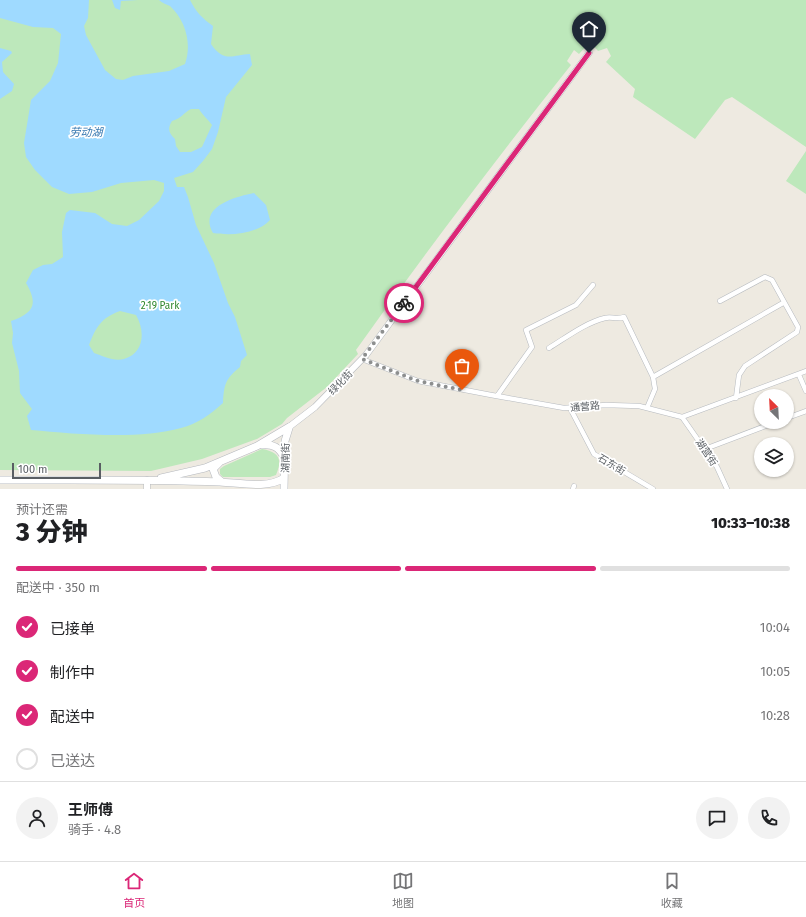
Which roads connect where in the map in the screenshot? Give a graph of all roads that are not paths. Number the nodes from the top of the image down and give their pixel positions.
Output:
1 (589, 53) dead end
2 (593, 285) dead end
3 (720, 301) dead end
4 (784, 303) junction
5 (549, 348) dead end
6 (362, 359) junction
7 (806, 372) edge
8 (799, 375) junction
9 (653, 377) junction
10 (806, 391) edge
11 (497, 396) junction
12 (736, 398) junction
13 (570, 408) junction
14 (647, 408) junction
15 (806, 410) edge
16 (794, 415) edge
17 (682, 417) junction
18 (289, 427) junction
19 (758, 429) edge
20 (257, 446) junction
21 (705, 449) junction
22 (284, 457) junction
23 (219, 463) junction
24 (284, 478) junction
25 (0, 480) edge
26 (147, 480) junction
27 (222, 482) junction
28 (263, 488) edge
29 (147, 489) edge
30 (284, 489) edge
31 (653, 489) edge
32 (727, 489) edge

1 - 6 street, 绿化街
2 - 11 street
3 - 4 street
4 - 9 street
4 - 12 street
5 - 9 street
6 - 11 street, 通营路
6 - 18 street, 绿化街
7 - 8 street
8 - 10 street
8 - 12 street
9 - 14 street
11 - 13 street, 通营路
12 - 17 street
13 - 14 street, 通营路
13 - 31 street, 石东街
14 - 17 street, 通营路
15 - 16 street
17 - 21 street, 湖营街
18 - 20 main road, 绿化街
18 - 22 main road, 湖南街
19 - 21 street
20 - 22 main road
20 - 23 main road, 绿化街
21 - 32 street, 湖营街
22 - 24 main road, 湖南街
23 - 26 main road, 绿化街
23 - 27 main road
24 - 28 main road, 绿化街
24 - 30 main road, 湖南街
25 - 26 main road, 绿化街
26 - 27 main road, 绿化街
26 - 29 street
27 - 28 main road, 绿化街

